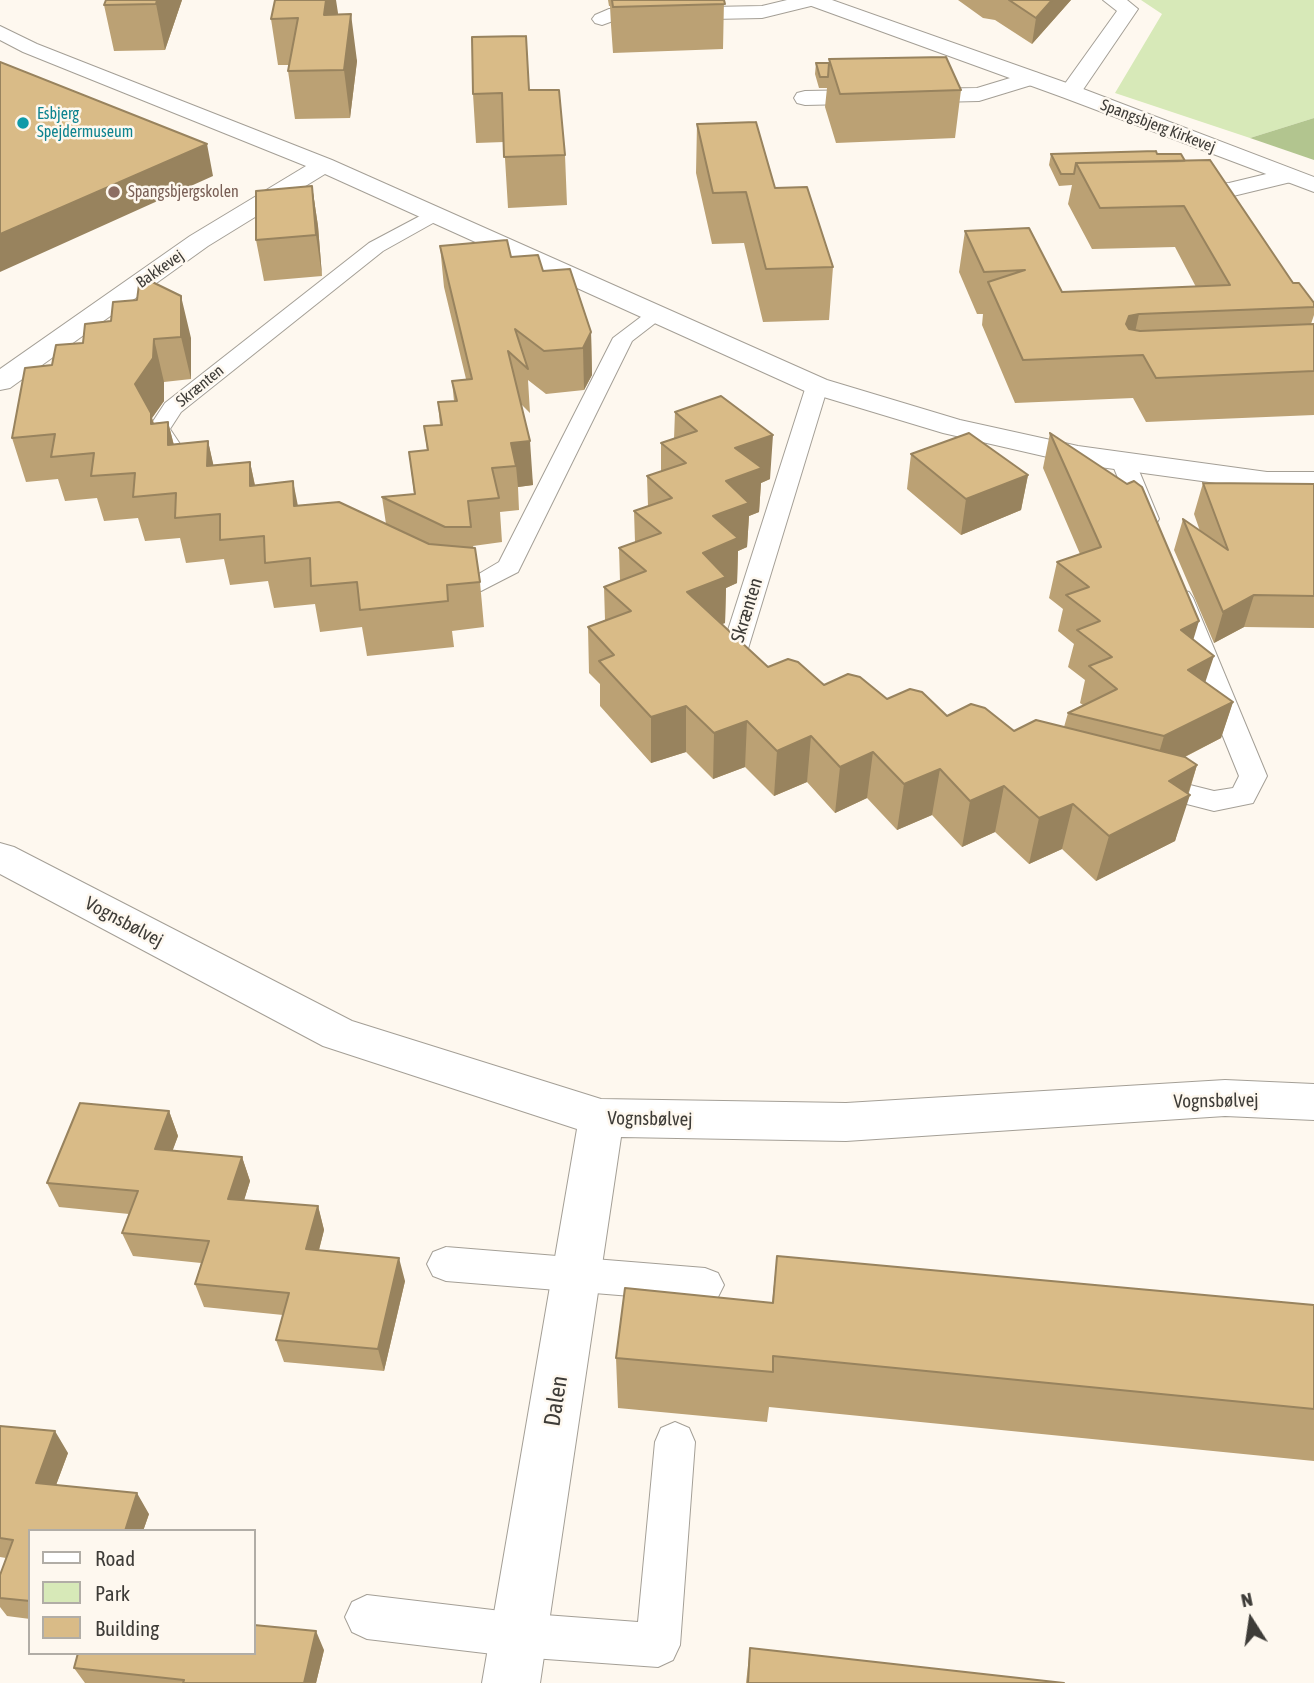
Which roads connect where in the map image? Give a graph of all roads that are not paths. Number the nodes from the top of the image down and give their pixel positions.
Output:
1 (813, 0) edge
2 (1113, 0) edge
3 (602, 19) dead end
4 (0, 32) edge
5 (1030, 78) junction
6 (1070, 92) junction
7 (805, 98) dead end
8 (324, 164) junction
9 (1287, 176) junction
10 (1314, 186) edge
11 (1160, 192) edge
12 (435, 214) junction
13 (657, 314) junction
14 (0, 382) edge
15 (817, 386) junction
16 (195, 461) edge
17 (1123, 461) junction
18 (1314, 481) edge
19 (1154, 537) edge
20 (420, 570) edge
21 (1170, 574) edge
22 (771, 690) edge
23 (1120, 777) edge
24 (0, 857) edge
25 (1314, 1102) edge
26 (601, 1118) junction
27 (446, 1264) dead end
28 (576, 1277) junction
29 (705, 1285) dead end
30 (675, 1441) dead end
31 (367, 1617) dead end
32 (514, 1659) edge

1 - 3 street, Spangsbjerg Kirkevej
1 - 5 street, Spangsbjerg Kirkevej
2 - 6 street
4 - 8 street
5 - 6 street, Spangsbjerg Kirkevej
5 - 7 street
6 - 9 street, Spangsbjerg Kirkevej
8 - 12 street
8 - 14 street, Bakkevej
9 - 10 street, Spangsbjerg Kirkevej
9 - 11 street
12 - 13 street
12 - 16 lane, Skrænten
13 - 15 street
13 - 20 lane
15 - 17 street
15 - 22 lane, Skrænten
17 - 18 street
17 - 19 lane
21 - 23 lane
24 - 26 street, Vognsbølvej
25 - 26 street, Vognsbølvej
26 - 28 street, Dalen
27 - 28 lane
28 - 29 lane
28 - 32 street, Dalen
30 - 32 lane
31 - 32 lane

